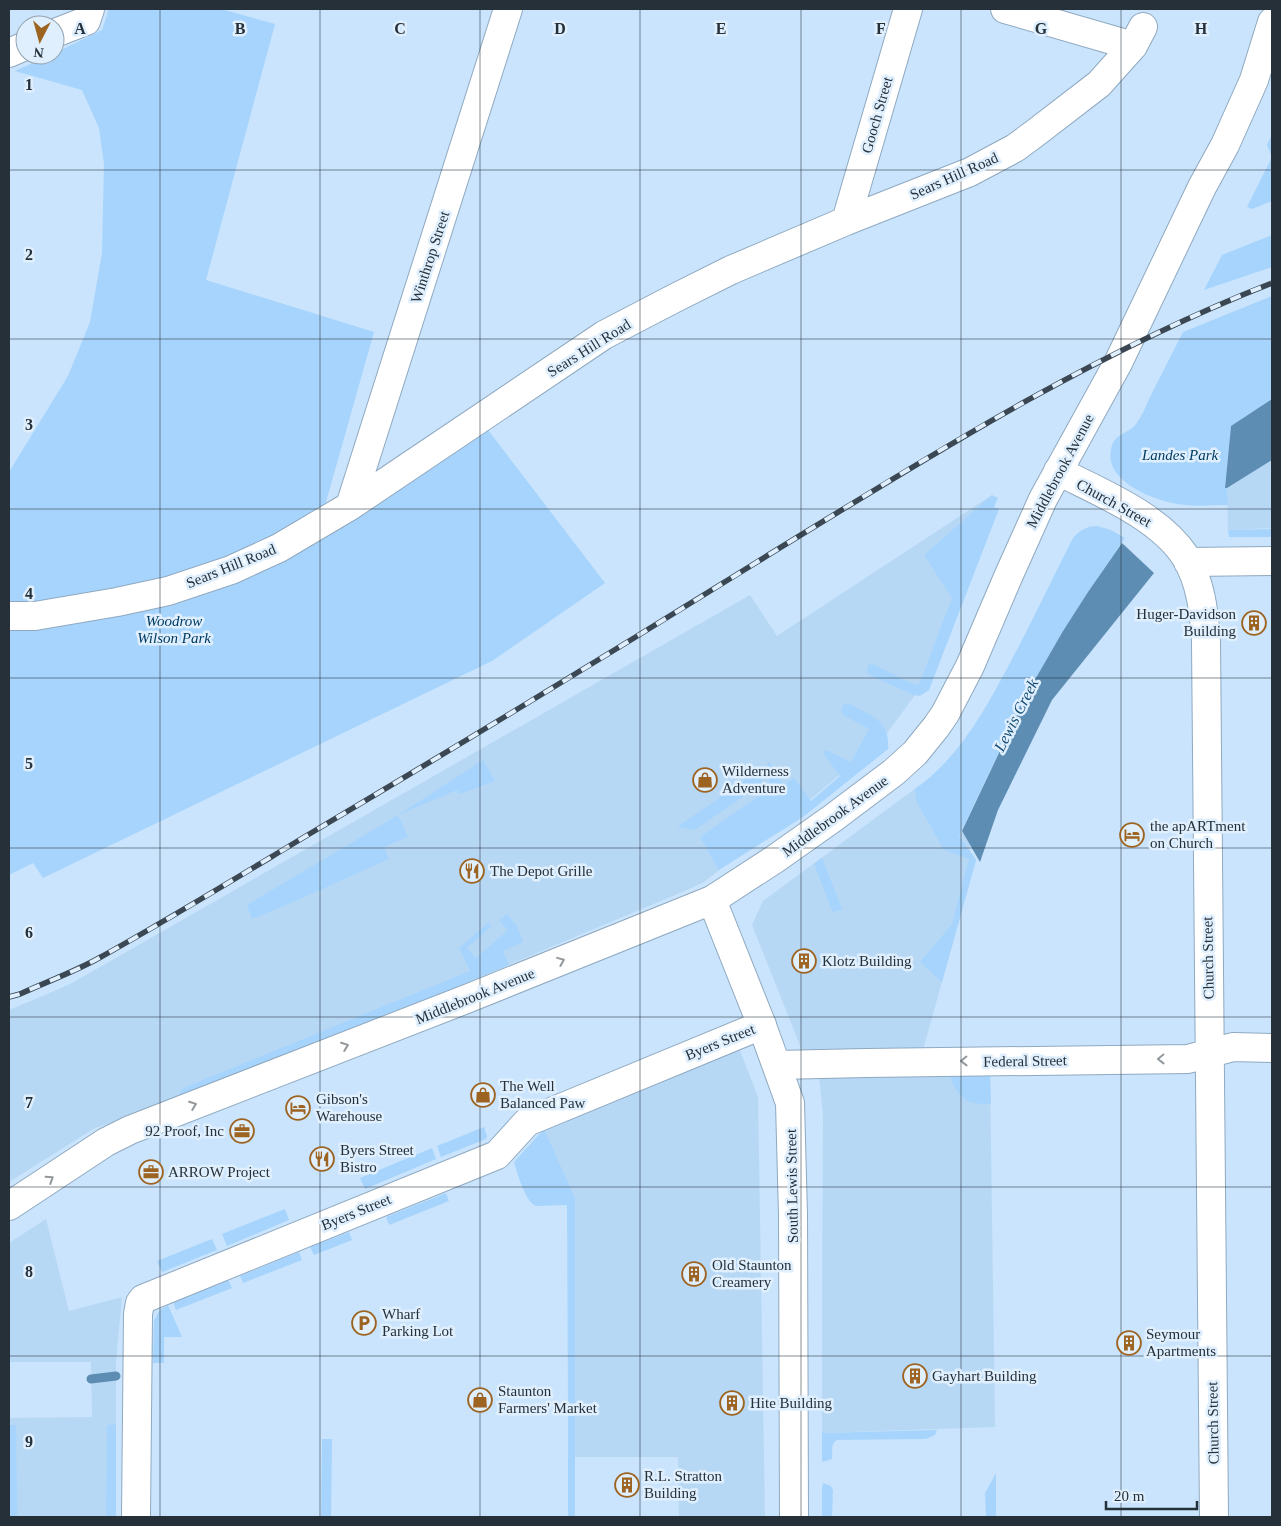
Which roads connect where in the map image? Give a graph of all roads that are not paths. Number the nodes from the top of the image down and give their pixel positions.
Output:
1 (508, 9) edge
2 (908, 9) edge
3 (1004, 9) edge
4 (88, 15) edge
5 (1272, 22) edge
6 (65, 28) edge
7 (846, 221) junction
8 (1058, 471) junction
9 (350, 506) junction
10 (1272, 561) edge
11 (1188, 562) junction
12 (9, 616) edge
13 (712, 900) junction
14 (762, 1025) junction
15 (1272, 1048) edge
16 (1209, 1053) junction
17 (777, 1065) junction
18 (9, 1206) edge
19 (136, 1517) edge
20 (794, 1517) edge
21 (1214, 1517) edge

1 - 9 street, Winthrop Street
2 - 7 street, Gooch Street
3 - 7 street, Sears Hill Road
4 - 6 street
5 - 8 street, Middlebrook Avenue
7 - 9 street, Sears Hill Road
8 - 11 street, Church Street
8 - 13 street, Middlebrook Avenue
9 - 12 street, Sears Hill Road
10 - 11 street
11 - 16 street, Church Street
13 - 14 street, South Lewis Street
18 -> 13 street, Middlebrook Avenue
14 - 17 street, South Lewis Street
14 - 19 street, Byers Street
15 - 16 street, Federal Street
16 -> 17 street, Federal Street
16 - 21 street, Church Street
17 - 20 street, South Lewis Street

